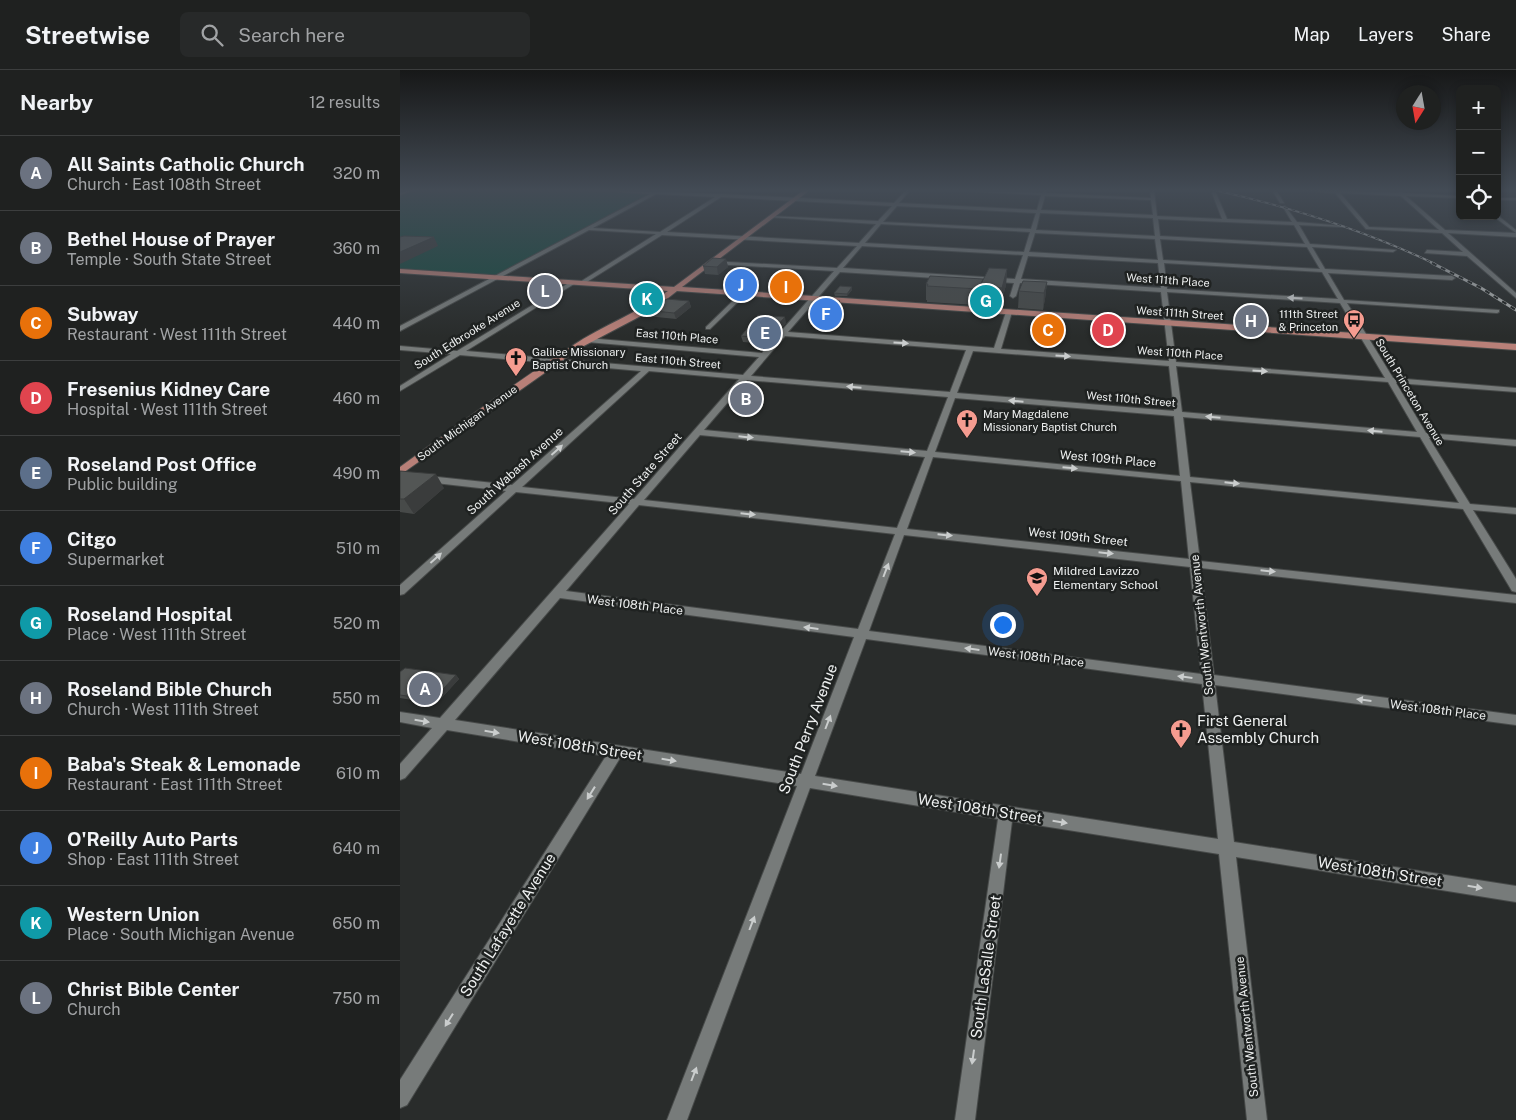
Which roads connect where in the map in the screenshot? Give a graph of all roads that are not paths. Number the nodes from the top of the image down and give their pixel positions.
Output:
1 (570, 239) edge
2 (653, 239) edge
3 (741, 239) edge
4 (759, 239) edge
5 (865, 239) edge
6 (1031, 239) edge
7 (1158, 239) edge
8 (1177, 239) edge
9 (1305, 239) edge
10 (1451, 239) edge
11 (860, 245) junction
12 (1309, 246) junction
13 (1393, 250) dead end
14 (1428, 252) dead end
15 (1026, 254) junction
16 (1469, 254) junction
17 (711, 262) junction
18 (1160, 262) junction
19 (839, 270) junction
20 (400, 271) edge
21 (1325, 271) junction
22 (495, 278) junction
23 (1452, 278) dead end
24 (1018, 281) junction
25 (1499, 281) junction
26 (1508, 282) dead end
27 (572, 283) junction
28 (582, 284) junction
29 (674, 290) junction
30 (1164, 290) junction
31 (743, 294) junction
32 (1013, 296) dead end
33 (1516, 296) edge
34 (813, 299) junction
35 (1343, 301) junction
36 (1497, 311) dead end
37 (1009, 312) junction
38 (1168, 323) junction
39 (708, 328) dead end
40 (400, 329) edge
41 (783, 334) junction
42 (1365, 337) junction
43 (587, 340) junction
44 (1516, 347) edge
45 (400, 348) edge
46 (970, 349) junction
47 (997, 351) junction
48 (458, 353) junction
49 (765, 354) junction
50 (554, 361) junction
51 (1173, 364) junction
52 (647, 369) junction
53 (745, 378) junction
54 (1390, 381) junction
55 (400, 389) edge
56 (1516, 390) edge
57 (952, 395) junction
58 (1178, 414) junction
59 (698, 432) junction
60 (1423, 435) junction
61 (1516, 443) edge
62 (930, 454) junction
63 (400, 472) edge
64 (400, 476) edge
65 (1186, 479) junction
66 (514, 488) junction
67 (637, 502) junction
68 (1466, 506) junction
69 (1516, 510) edge
70 (901, 530) junction
71 (1195, 563) junction
72 (1516, 588) edge
73 (400, 591) edge
74 (556, 594) junction
75 (1516, 598) edge
76 (862, 634) junction
77 (1208, 680) junction
78 (400, 718) edge
79 (1516, 720) edge
80 (444, 724) junction
81 (616, 752) junction
82 (400, 774) edge
83 (806, 782) junction
84 (1006, 813) junction
85 (1227, 848) junction
86 (1516, 894) edge
87 (400, 1098) edge
88 (677, 1120) edge
89 (965, 1120) edge
90 (1257, 1120) edge

1 - 22 street
2 - 28 street
3 - 17 main road, South Michigan Avenue
4 - 11 street
5 - 11 street, South State Street
6 - 15 street
7 - 18 street, South Wentworth Avenue
8 - 12 street
9 - 12 street, South Princeton Avenue
10 - 16 street
11 - 15 street
11 - 19 street, South State Street
12 - 13 street
12 - 21 street, South Princeton Avenue
14 - 16 street
15 - 18 street
15 - 24 street
16 - 25 street
17 - 19 street, West 111th Place
17 - 29 main road, South Michigan Avenue
18 - 21 street
18 - 30 street, South Wentworth Avenue
19 - 24 street, West 111th Place
19 - 34 street, South State Street
20 - 22 main road, West 111th Street
21 - 23 street
21 - 35 street, South Princeton Avenue
22 - 27 main road, West 111th Street
22 - 40 street
24 - 30 street, West 111th Place
24 - 32 street
25 - 26 street
25 - 33 street
27 - 28 main road, West 111th Street
27 - 48 street, South Edbrooke Avenue
28 - 29 main road, West 111th Street
29 - 31 main road, West 111th Street
29 - 43 main road, South Michigan Avenue
35 -> 30 street, West 111th Place
30 - 38 street, South Wentworth Avenue
31 - 34 main road, West 111th Street
31 - 39 street
34 - 37 main road, West 111th Street
34 - 41 street, South State Street
35 - 36 street, West 111th Place
35 - 42 street, South Princeton Avenue
37 - 38 main road, West 111th Street
37 - 47 street
38 - 42 main road, West 111th Street
38 - 51 street, South Wentworth Avenue
41 -> 46 street, West 110th Place
41 - 49 street, South State Street
42 - 44 main road, West 111th Street
42 - 54 street, South Princeton Avenue
43 - 49 street, East 110th Place
43 - 50 main road, South Michigan Avenue
45 - 48 street, East 110th Street
46 - 47 street, West 110th Place
46 - 57 street, South Perry Avenue
47 -> 51 street, West 110th Place
48 - 50 street, East 110th Street
48 - 55 street, South Edbrooke Avenue
49 - 53 street, South State Street
50 - 52 street, East 110th Street
50 - 63 main road, South Michigan Avenue
51 -> 54 street, West 110th Place
51 - 58 street, South Wentworth Avenue
52 - 53 street, East 110th Street
66 -> 52 street, South Wabash Avenue
57 -> 53 street, West 110th Street
53 - 59 street, South State Street
54 - 56 street, West 110th Place
54 - 60 street, South Princeton Avenue
58 -> 57 street, West 110th Street
57 - 62 street, South Perry Avenue
60 -> 58 street, West 110th Street
58 - 65 street, South Wentworth Avenue
59 -> 62 street, West 109th Place
59 - 67 street, South State Street
60 - 61 street, West 110th Street
60 - 68 street, South Princeton Avenue
62 -> 65 street, West 109th Place
62 - 70 street, South Perry Avenue
64 - 66 street, West 109th Street
65 -> 68 street, West 109th Place
65 - 71 street, South Wentworth Avenue
66 - 67 street, West 109th Street
73 -> 66 street, South Wabash Avenue
67 -> 70 street, West 109th Street
67 - 74 street, South State Street
68 - 69 street, West 109th Place
68 - 72 street, South Princeton Avenue
70 -> 71 street, West 109th Street
76 -> 70 street, South Perry Avenue
71 -> 75 street, West 109th Street
71 - 77 street, South Wentworth Avenue
76 -> 74 street, West 108th Place
74 - 80 street, South State Street
77 -> 76 street, West 108th Place
83 -> 76 street, South Perry Avenue
79 -> 77 street, West 108th Place
77 - 85 street, South Wentworth Avenue
78 -> 80 street, West 108th Street
80 -> 81 street, West 108th Street
80 - 82 street, South State Street
81 -> 83 street, West 108th Street
81 -> 87 street, South Lafayette Avenue
83 -> 84 street, West 108th Street
88 -> 83 street, South Perry Avenue
84 -> 85 street, West 108th Street
84 -> 89 street, South LaSalle Street
85 -> 86 street, West 108th Street
85 - 90 street, South Wentworth Avenue

